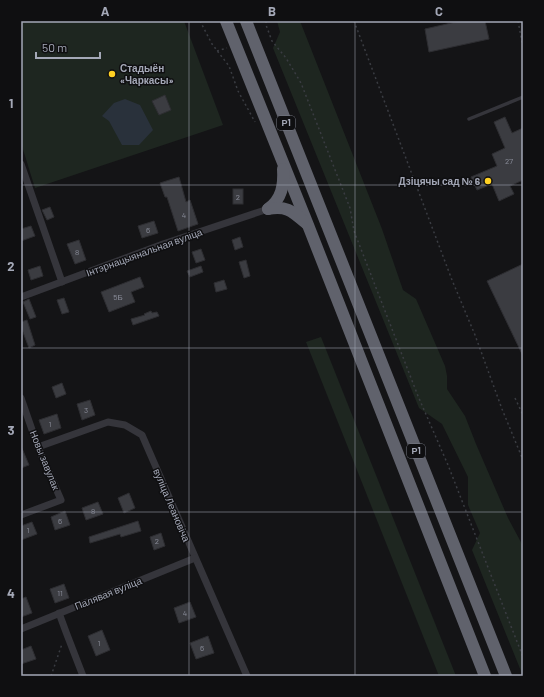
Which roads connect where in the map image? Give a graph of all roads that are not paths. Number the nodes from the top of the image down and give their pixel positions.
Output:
1 (226, 21) edge
2 (246, 21) edge
3 (523, 97) edge
4 (469, 119) dead end
5 (281, 158) junction
6 (21, 164) edge
7 (268, 209) junction
8 (308, 225) junction
9 (62, 282) junction
10 (21, 297) edge
11 (21, 398) edge
12 (38, 447) junction
13 (21, 515) edge
14 (195, 558) junction
15 (59, 613) junction
16 (21, 629) edge
17 (83, 676) edge
18 (247, 676) edge
19 (485, 676) edge
20 (506, 676) edge

1 - 5 highway, Р1
2 - 20 highway, Р1
3 - 4 lane
5 - 7 highway
5 - 8 highway, Р1
6 - 9 street
7 - 8 highway
7 - 9 street, Інтэрнацыянальная вуліца
8 - 19 highway, Р1
9 - 10 street, Інтэрнацыянальная вуліца
11 - 12 street, Новы завулак
12 - 13 street, Новы завулак
12 - 14 street, вуліца Леановіча
14 - 15 street, Палявая вуліца
14 - 18 street, вуліца Леановіча
15 - 16 street, Палявая вуліца
15 - 17 street

